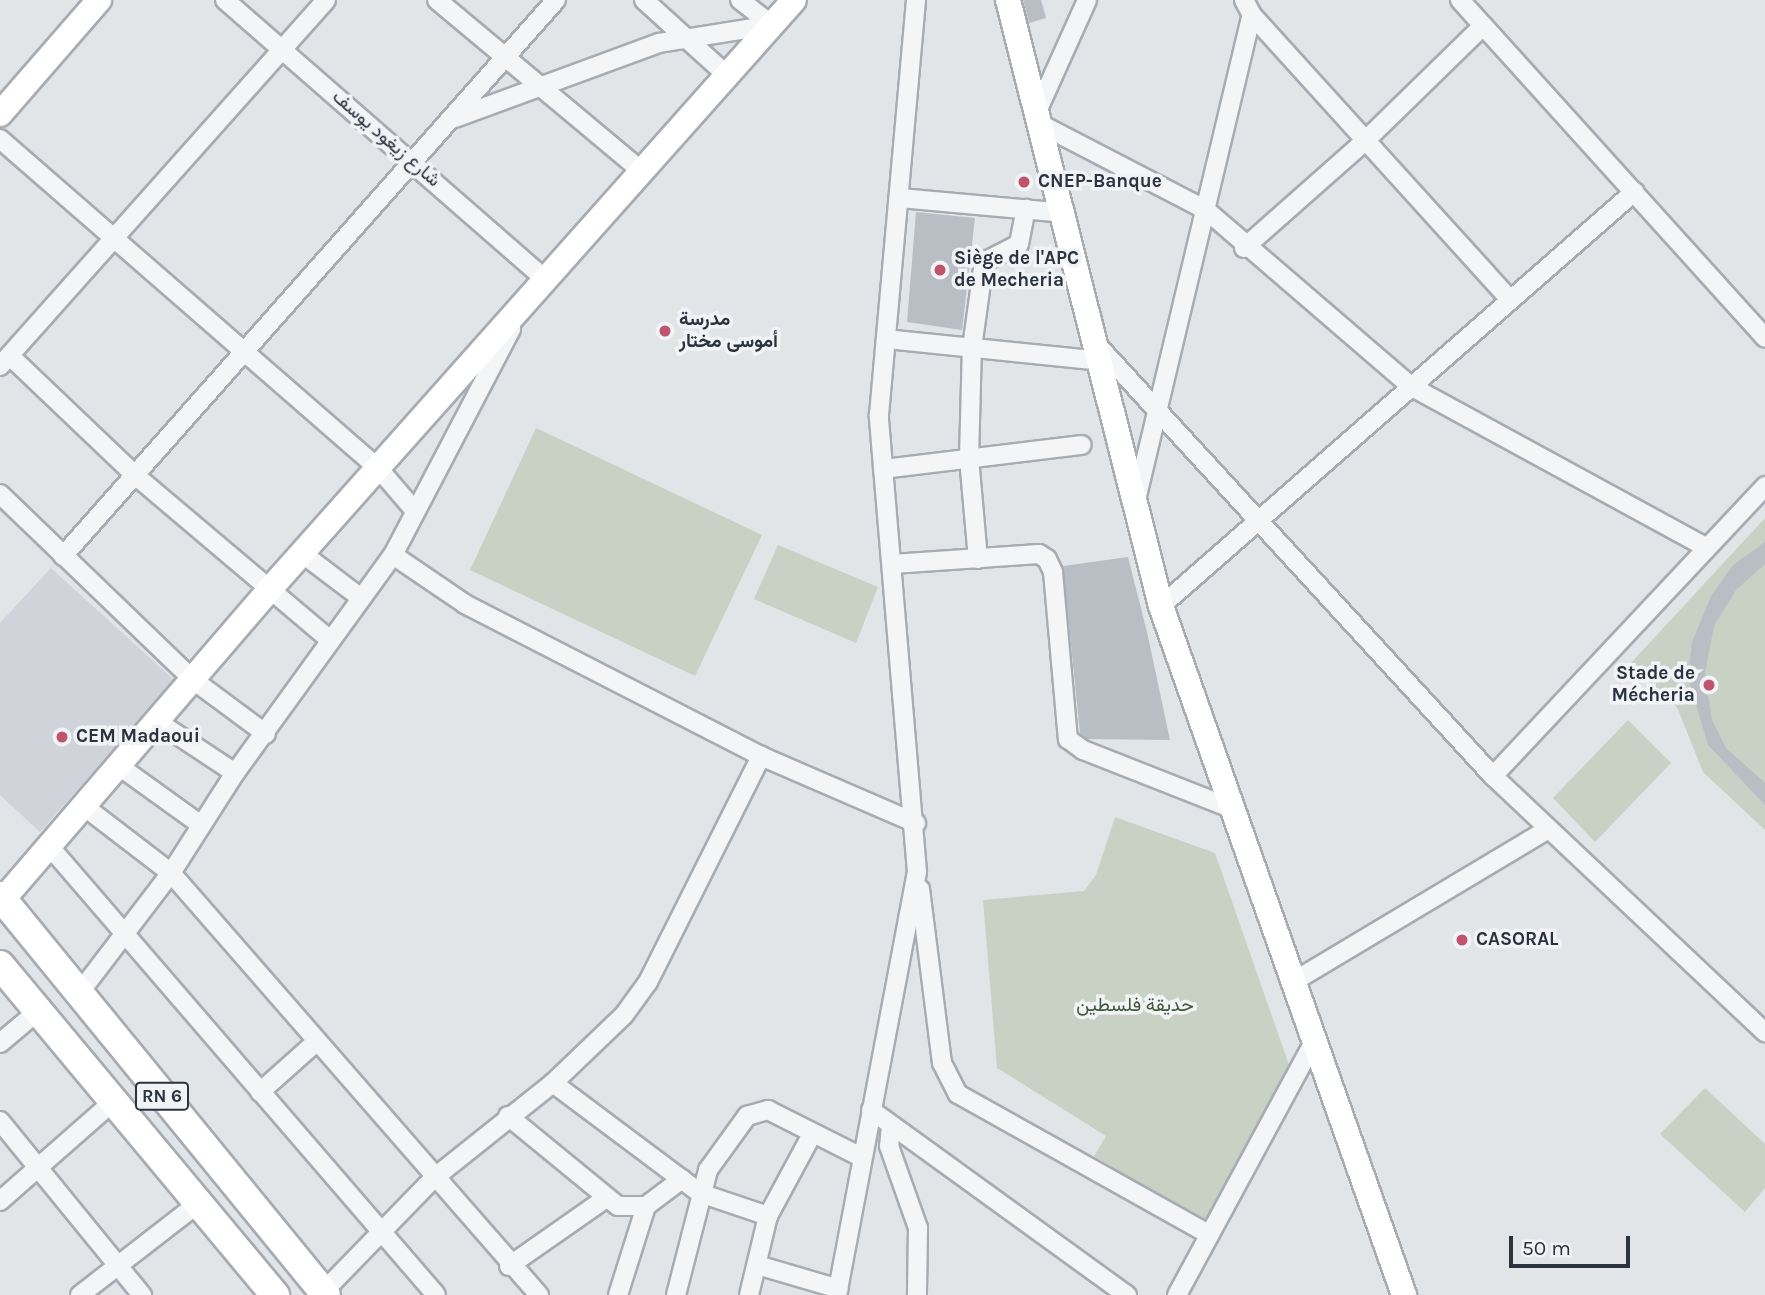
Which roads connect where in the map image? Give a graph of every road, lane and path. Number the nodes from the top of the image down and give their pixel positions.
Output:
1 (99, 0) edge
2 (225, 0) edge
3 (326, 0) edge
4 (437, 0) edge
5 (556, 0) edge
6 (644, 0) edge
7 (740, 0) edge
8 (794, 0) edge
9 (916, 0) edge
10 (1008, 0) edge
11 (1087, 0) edge
12 (1460, 0) edge
13 (1248, 7) edge
14 (772, 25) junction
15 (1483, 26) junction
16 (687, 38) junction
17 (283, 52) junction
18 (505, 58) junction
19 (729, 77) junction
20 (538, 88) junction
21 (0, 114) edge
22 (1041, 117) junction
23 (453, 119) junction
24 (0, 139) edge
25 (1365, 141) junction
26 (413, 162) junction
27 (643, 172) junction
28 (1634, 192) junction
29 (900, 198) junction
30 (1026, 209) junction
31 (1206, 211) junction
32 (1066, 213) junction
33 (114, 242) junction
34 (1244, 248) junction
35 (546, 280) junction
36 (1510, 300) junction
37 (517, 317) junction
38 (1765, 338) edge
39 (886, 339) junction
40 (972, 348) junction
41 (245, 351) junction
42 (1101, 354) junction
43 (5, 361) edge
44 (1412, 387) junction
45 (1158, 408) junction
46 (1083, 445) dead end
47 (969, 459) junction
48 (379, 469) junction
49 (883, 469) junction
50 (136, 476) junction
51 (1765, 486) edge
52 (0, 495) edge
53 (1137, 495) junction
54 (415, 511) junction
55 (1259, 517) junction
56 (1705, 547) junction
57 (303, 554) junction
58 (63, 555) junction
59 (393, 555) junction
60 (978, 559) junction
61 (892, 564) junction
62 (270, 589) junction
63 (361, 598) junction
64 (1161, 606) junction
65 (331, 641) junction
66 (192, 679) junction
67 (158, 722) junction
68 (266, 734) junction
69 (761, 756) junction
70 (119, 766) junction
71 (235, 773) junction
72 (1493, 776) junction
73 (85, 807) junction
74 (1228, 807) junction
75 (916, 823) junction
76 (201, 825) junction
77 (1546, 830) junction
78 (50, 847) junction
79 (917, 872) junction
80 (171, 873) junction
81 (1, 900) edge
82 (124, 934) junction
83 (0, 965) edge
84 (1291, 983) junction
85 (80, 992) junction
86 (38, 1011) junction
87 (1765, 1032) edge
88 (0, 1043) edge
89 (315, 1044) junction
90 (1312, 1045) junction
91 (553, 1083) junction
92 (260, 1093) junction
93 (115, 1100) junction
94 (871, 1110) junction
95 (508, 1115) junction
96 (0, 1121) edge
97 (891, 1125) junction
98 (811, 1136) junction
99 (861, 1157) junction
100 (38, 1168) junction
101 (434, 1178) junction
102 (682, 1179) junction
103 (700, 1193) junction
104 (606, 1198) junction
105 (0, 1201) edge
106 (200, 1202) junction
107 (646, 1206) junction
108 (768, 1216) junction
109 (386, 1232) junction
110 (1207, 1233) junction
111 (118, 1265) junction
112 (757, 1265) junction
113 (509, 1266) junction
114 (265, 1292) edge
115 (838, 1292) edge
116 (325, 1293) edge
117 (753, 1294) edge
118 (80, 1295) edge
119 (142, 1295) edge
120 (436, 1295) edge
121 (540, 1295) edge
122 (618, 1295) edge
123 (676, 1295) edge
124 (917, 1295) edge
125 (1127, 1295) edge
126 (1177, 1295) edge
127 (1404, 1295) edge

1 - 21 main road
2 - 17 street, شارع زيغود يوسف
3 - 17 street
4 - 18 street
5 - 18 street
6 - 16 street
7 - 14 street
8 - 14 main road
9 - 29 street
10 - 22 main road
11 - 22 street
12 - 15 street
13 - 25 street
13 - 31 street
14 - 16 street
14 - 19 main road
15 - 25 street
15 - 28 street
16 - 19 street
16 - 20 street
17 - 26 street, شارع زيغود يوسف
17 - 33 street
18 - 20 street
18 - 23 street
19 - 27 main road
20 - 23 street
20 - 27 street
22 - 31 street
22 - 32 main road
23 - 26 street
24 - 33 street
25 - 34 street
25 - 36 street
26 - 35 street, شارع زيغود يوسف
26 - 41 street
27 - 35 main road
28 - 36 street
28 - 38 street
29 - 30 street
29 - 39 street
30 - 32 street
30 - 40 street
31 - 34 street
31 - 45 street
32 - 42 main road
33 - 41 street
33 - 43 street
34 - 44 street
35 - 37 main road
36 - 44 street
37 - 48 main road
37 - 54 street
39 - 40 street
39 - 49 street
40 - 42 street
40 - 47 street
41 - 48 street
41 - 50 street
42 - 45 street
42 - 53 main road
43 - 50 street
44 - 55 street
44 - 56 street
45 - 53 street
45 - 55 street
46 - 47 street
47 - 49 street
47 - 60 street
48 - 54 street
48 - 57 main road
49 - 61 street
50 - 58 street
50 - 62 street
51 - 56 street
52 - 58 street
53 - 64 main road
54 - 59 street
55 - 64 street
55 - 72 street
56 - 72 street
57 - 62 main road
57 - 63 street
58 - 66 street
59 - 63 street
59 - 69 street
60 - 61 street
60 - 74 street
61 - 75 street
62 - 65 street
62 - 66 main road
63 - 65 street
64 - 74 main road
65 - 68 street
66 - 67 main road
66 - 68 street
67 - 70 main road
67 - 71 street
68 - 71 street
69 - 75 street
69 - 91 street
70 - 73 main road
70 - 76 street
71 - 76 street
72 - 77 street
73 - 78 main road
73 - 80 street
74 - 84 main road
75 - 79 street
76 - 80 street
77 - 84 street
77 - 87 street
78 - 81 main road
78 - 82 street
79 - 94 street
79 - 110 street
80 - 82 street
80 - 89 street
81 - 85 main road, RN 6
82 - 85 street
82 - 92 street
83 - 86 main road, RN 6
84 - 90 main road
85 - 116 main road, RN 6
86 - 88 street
86 - 93 main road, RN 6
89 - 92 street
89 - 101 street
90 - 110 street
90 - 127 main road
91 - 95 street
91 - 102 street
92 - 109 street
93 - 100 street
93 - 106 main road, RN 6
94 - 97 street
94 - 99 street
95 - 101 street
95 - 104 street
96 - 100 street
97 - 124 street
97 - 125 street
98 - 99 street
98 - 103 street
98 - 108 street
99 - 115 street
100 - 105 street
100 - 111 street
101 - 109 street
101 - 113 street
102 - 103 street
102 - 107 street
103 - 108 street
103 - 123 street
104 - 107 street
104 - 113 street
106 - 111 street
106 - 114 main road, RN 6
107 - 122 street
108 - 112 street
109 - 116 street
109 - 120 street
110 - 126 street
111 - 118 street
111 - 119 street
112 - 115 street
112 - 117 street
113 - 121 street

